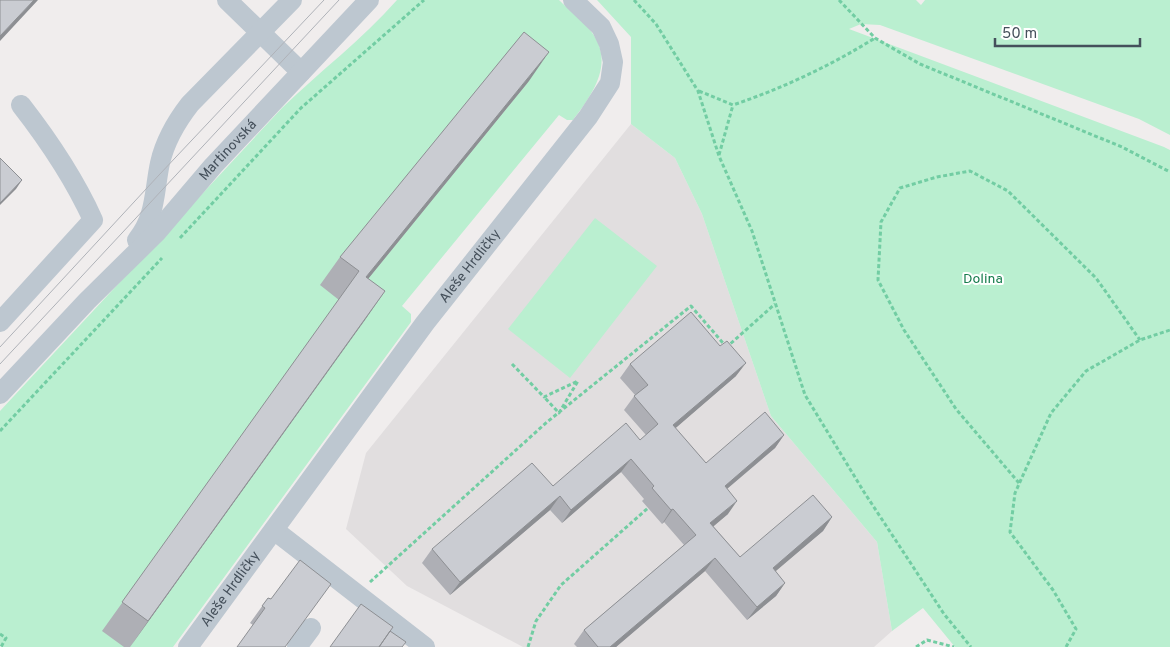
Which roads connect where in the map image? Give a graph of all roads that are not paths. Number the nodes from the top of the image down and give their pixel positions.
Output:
1 (227, 0) edge
2 (292, 0) edge
3 (369, 0) edge
4 (573, 0) edge
5 (261, 33) junction
6 (301, 72) junction
7 (21, 105) dead end
8 (87, 301) junction
9 (0, 322) edge
10 (0, 394) edge
11 (274, 530) junction
12 (311, 628) edge
13 (188, 647) edge
14 (297, 647) edge
15 (425, 647) edge

1 - 5 street
2 - 5 street, Martinovská
3 - 6 street, Martinovská
4 - 11 street, Aleše Hrdličky
5 - 6 street
5 - 8 street, Martinovská
6 - 8 street, Martinovská
7 - 9 street
8 - 10 street, Martinovská
11 - 13 street, Aleše Hrdličky
11 - 15 street
12 - 14 street

